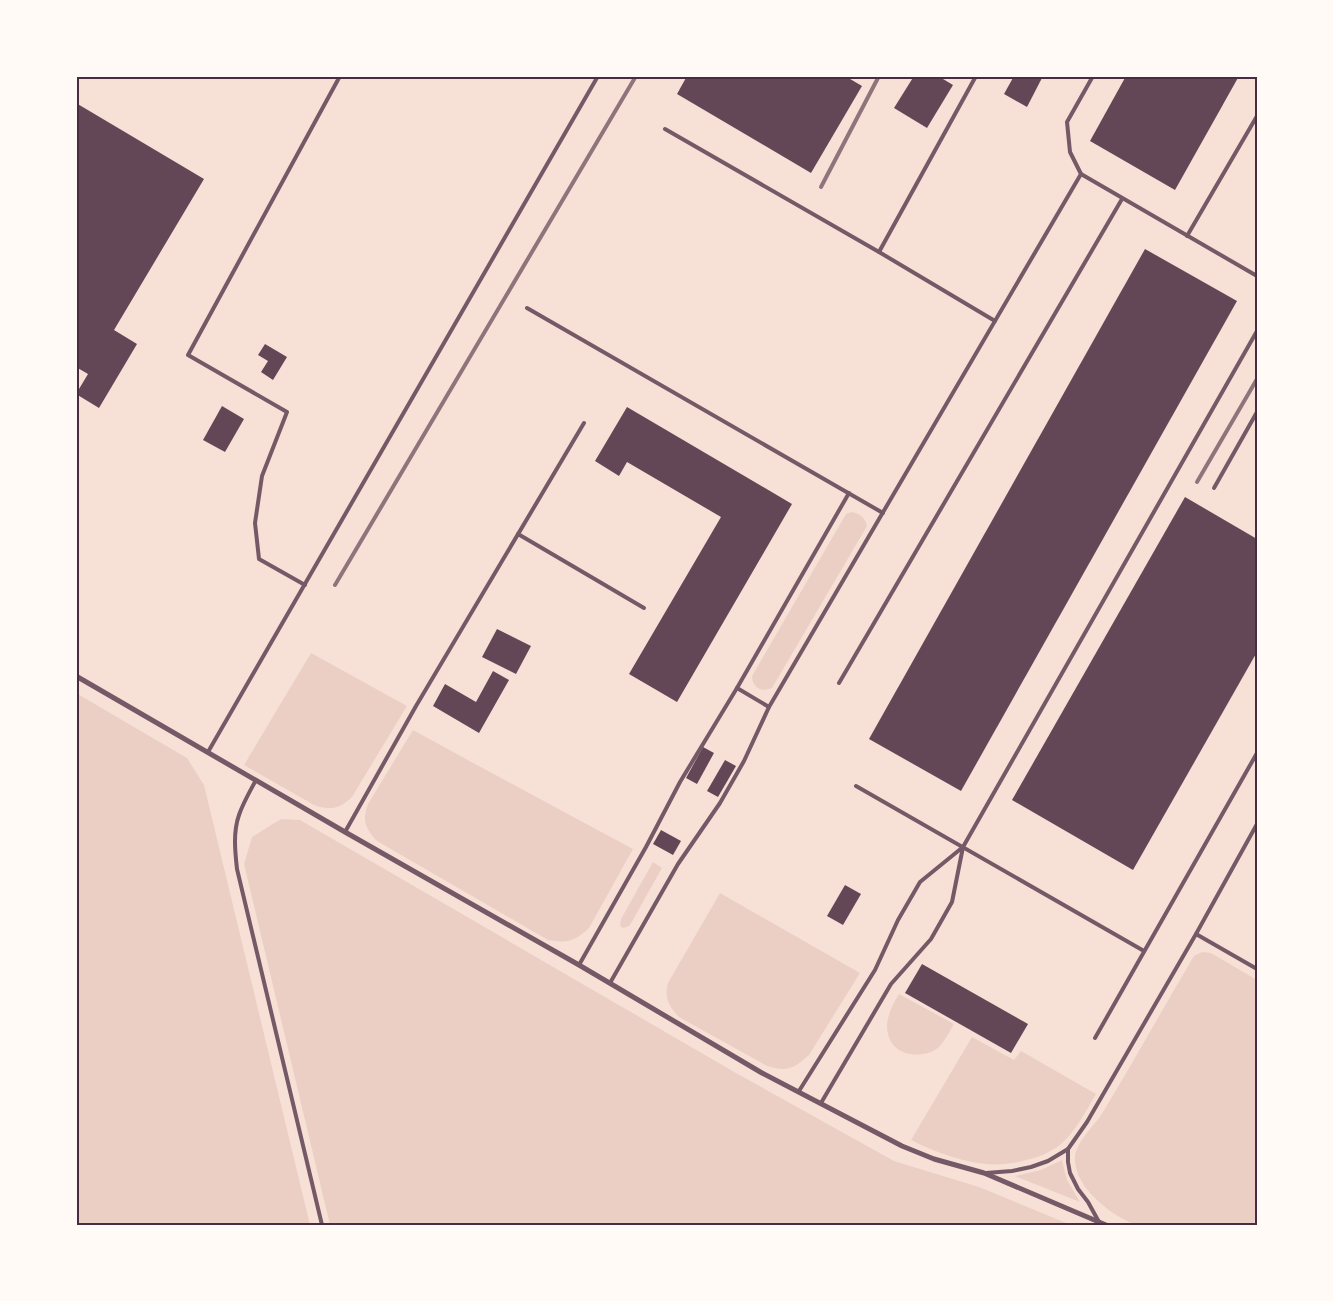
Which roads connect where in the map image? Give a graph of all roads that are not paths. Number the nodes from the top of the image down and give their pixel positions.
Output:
1 (340, 76) edge
2 (598, 76) edge
3 (976, 76) edge
4 (1093, 76) edge
5 (1257, 116) edge
6 (665, 129) dead end
7 (1081, 174) junction
8 (1122, 199) junction
9 (1187, 236) junction
10 (879, 252) junction
11 (1257, 276) edge
12 (527, 308) dead end
13 (994, 321) junction
14 (1257, 331) edge
15 (1257, 412) edge
16 (584, 423) dead end
17 (1214, 488) dead end
18 (849, 493) junction
19 (883, 513) junction
20 (518, 534) junction
21 (305, 585) junction
22 (644, 608) dead end
23 (76, 676) edge
24 (839, 683) dead end
25 (736, 688) junction
26 (768, 707) junction
27 (208, 752) junction
28 (1257, 753) edge
29 (256, 780) junction
30 (856, 786) dead end
31 (1257, 824) edge
32 (345, 832) junction
33 (962, 847) junction
34 (1196, 934) junction
35 (1144, 951) junction
36 (579, 965) junction
37 (1257, 969) edge
38 (610, 983) junction
39 (1095, 1038) dead end
40 (799, 1091) junction
41 (820, 1103) junction
42 (1068, 1149) junction
43 (984, 1173) junction
44 (1099, 1222) junction
45 (322, 1225) edge
46 (1106, 1225) edge

1 - 21 lane
2 - 21 lane
3 - 10 lane
4 - 7 lane
5 - 9 lane
6 - 10 lane
7 - 8 lane
7 - 13 lane
8 - 9 lane
8 - 24 lane
9 - 11 lane
10 - 13 lane
12 - 18 lane
13 - 19 lane
14 - 33 lane
15 - 17 lane
16 - 20 lane
18 - 19 lane
18 - 25 lane
19 - 26 lane
20 - 22 lane
20 - 32 lane
21 - 27 lane
23 - 27 street
25 - 26 lane
25 - 36 lane
26 - 38 lane
27 - 29 street
28 - 35 lane
29 - 32 street
29 - 45 lane
30 - 33 lane
31 - 34 lane
32 - 36 street
33 - 35 lane
33 - 40 lane
33 - 41 lane
34 - 37 lane
34 - 42 lane
35 - 39 lane
36 - 38 street
38 - 40 street
40 - 41 street
41 - 43 street
42 - 43 lane
42 - 44 lane
43 - 44 street
44 - 46 street

